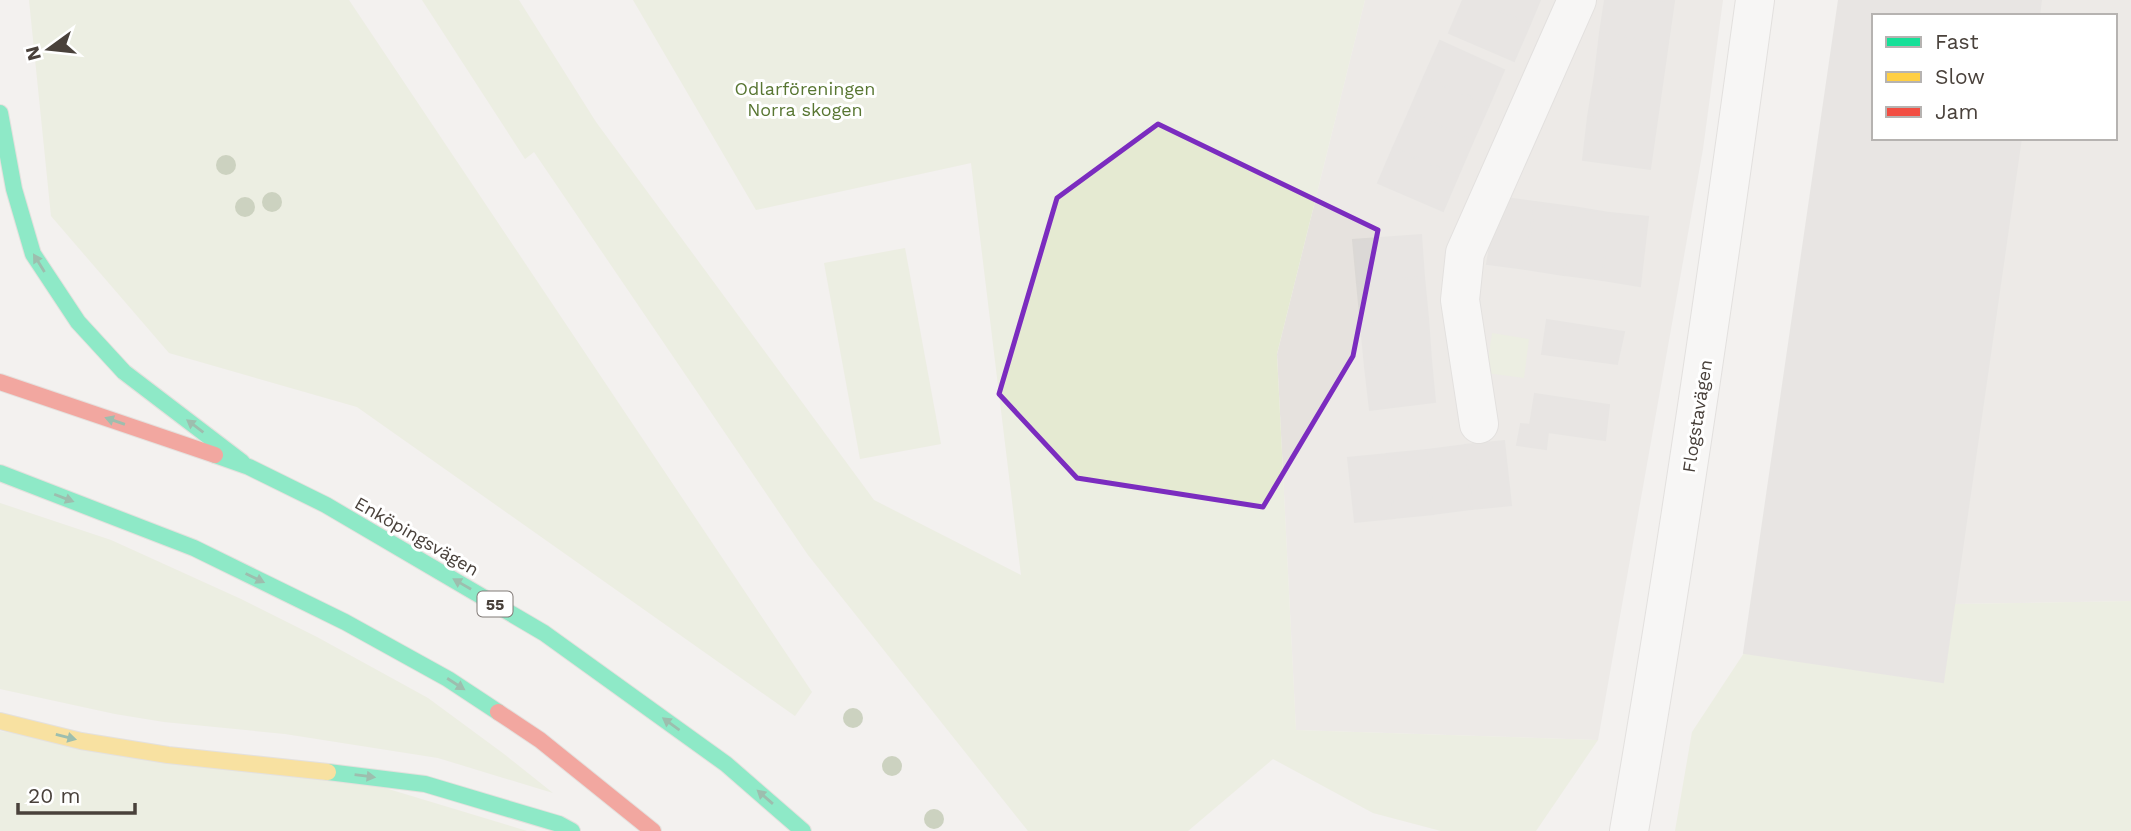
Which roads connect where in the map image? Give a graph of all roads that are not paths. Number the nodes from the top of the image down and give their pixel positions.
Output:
1 (1577, 0) edge
2 (1755, 0) edge
3 (0, 113) edge
4 (0, 382) edge
5 (1479, 424) dead end
6 (249, 467) junction
7 (0, 473) edge
8 (0, 721) edge
9 (572, 831) edge
10 (653, 831) edge
11 (803, 831) edge
12 (1629, 831) edge

1 - 5 street
2 - 12 street, Flogstavägen
6 -> 3 main road
6 -> 4 main road, Enköpingsvägen / 55
11 -> 6 main road, Enköpingsvägen / 55
7 -> 10 main road
8 -> 9 main road

